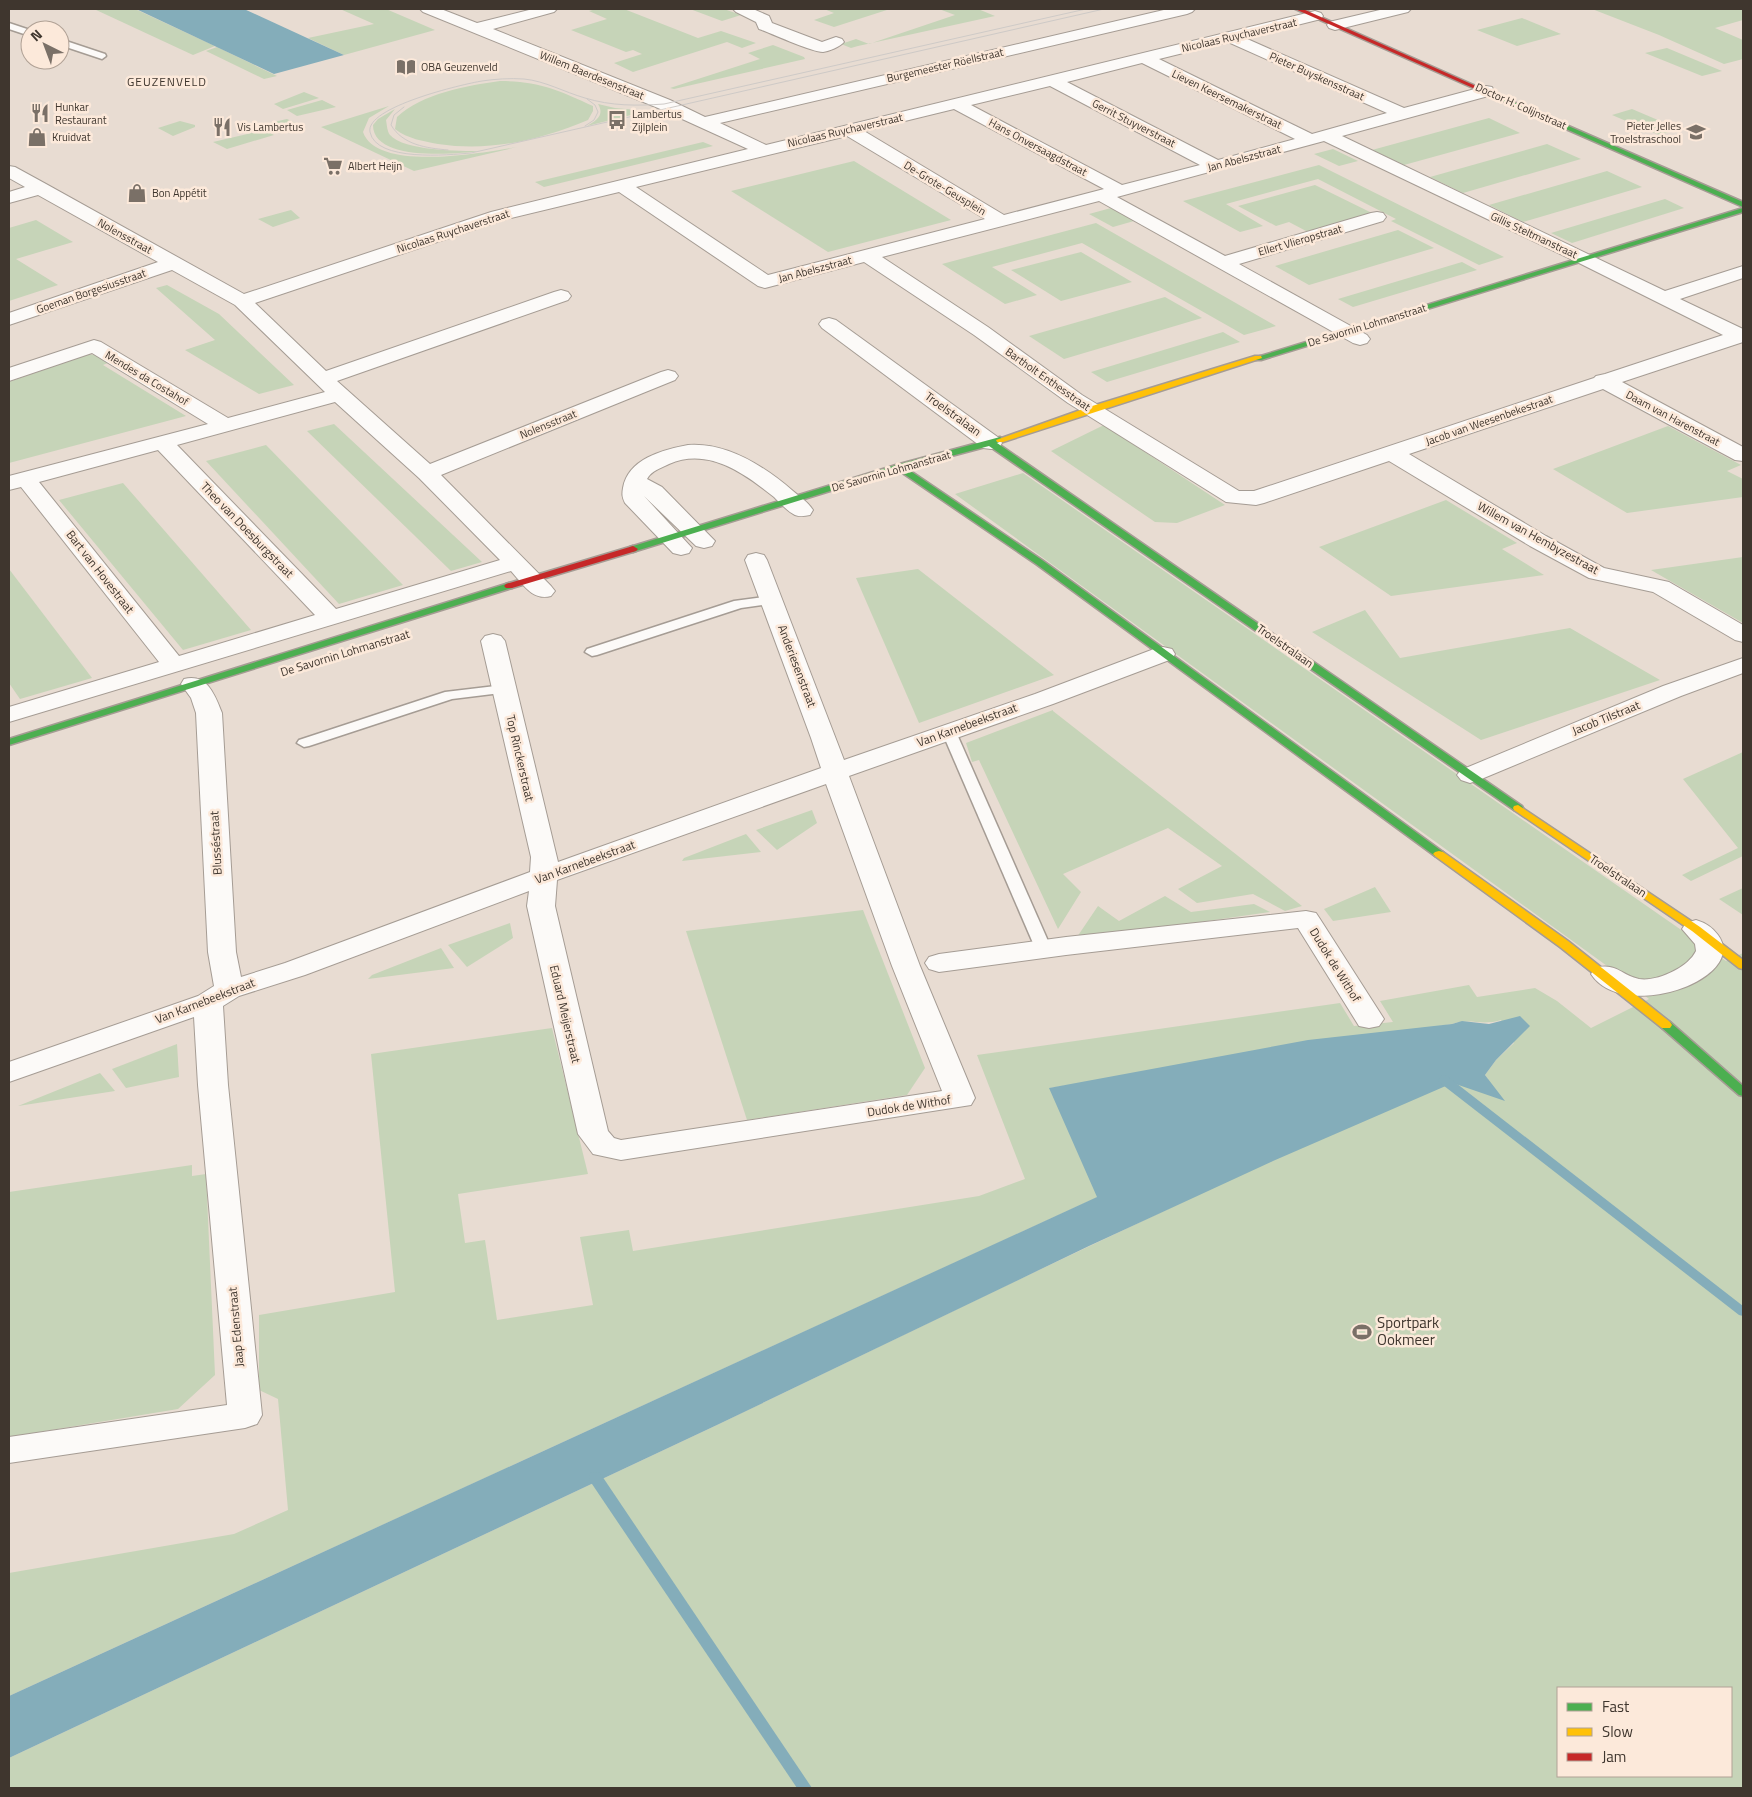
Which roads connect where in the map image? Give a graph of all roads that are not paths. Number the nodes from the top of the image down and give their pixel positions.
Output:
1 (428, 9) edge
2 (549, 9) edge
3 (741, 9) edge
4 (1187, 9) edge
5 (1298, 9) edge
6 (1402, 9) edge
7 (1315, 16) junction
8 (1335, 25) junction
9 (475, 28) junction
10 (1230, 36) junction
11 (836, 42) dead end
12 (70, 45) edge
13 (102, 56) dead end
14 (1144, 58) junction
15 (1051, 80) junction
16 (1486, 91) junction
17 (956, 104) junction
18 (1405, 115) junction
19 (704, 122) junction
20 (848, 129) junction
21 (1319, 138) junction
22 (763, 150) junction
23 (1216, 166) junction
24 (9, 171) edge
25 (621, 185) junction
26 (40, 188) junction
27 (1120, 190) junction
28 (1101, 195) junction
29 (9, 198) edge
30 (1743, 205) edge
31 (1743, 210) edge
32 (1377, 217) dead end
33 (1001, 221) junction
34 (866, 256) junction
35 (1584, 258) junction
36 (1223, 262) junction
37 (174, 263) junction
38 (1743, 272) edge
39 (561, 296) dead end
40 (1663, 298) junction
41 (242, 301) junction
42 (9, 319) edge
43 (829, 324) dead end
44 (1354, 335) junction
45 (1742, 335) edge
46 (9, 375) edge
47 (668, 376) dead end
48 (324, 379) junction
49 (1603, 380) junction
50 (340, 395) junction
51 (1092, 409) junction
52 (225, 425) junction
53 (163, 443) junction
54 (991, 443) junction
55 (1392, 453) junction
56 (1743, 455) edge
57 (899, 467) junction
58 (427, 473) junction
59 (910, 475) junction
60 (17, 481) edge
61 (892, 482) dead end
62 (1234, 497) joint
63 (798, 508) junction
64 (689, 541) junction
65 (756, 560) dead end
66 (535, 583) junction
67 (771, 600) junction
68 (331, 618) junction
69 (1743, 635) edge
70 (493, 641) dead end
71 (592, 652) dead end
72 (1163, 654) junction
73 (174, 665) junction
74 (1743, 665) edge
75 (504, 689) junction
76 (200, 694) junction
77 (9, 714) edge
78 (949, 732) junction
79 (9, 742) edge
80 (304, 743) dead end
81 (835, 774) junction
82 (1470, 774) junction
83 (544, 876) junction
84 (1696, 928) junction
85 (1044, 950) junction
86 (939, 963) dead end
87 (1743, 965) edge
88 (1603, 974) junction
89 (219, 996) junction
90 (1369, 1019) dead end
91 (9, 1072) edge
92 (1743, 1092) edge
93 (604, 1147) joint
94 (9, 1450) edge

1 - 9 street, Willem Baerdesenstraat
2 - 9 street
3 - 11 street
4 - 19 street, Burgemeester Röellstraat
5 - 7 street, Doctor H. Colijnstraat
6 - 8 street
7 - 8 street, Doctor H. Colijnstraat
7 - 10 street, Nicolaas Ruychaverstraat
8 - 16 street, Doctor H. Colijnstraat
9 - 19 street, Willem Baerdesenstraat
10 - 14 street, Nicolaas Ruychaverstraat
10 - 18 street, Pieter Buyskensstraat
12 - 13 lane
14 - 15 street, Nicolaas Ruychaverstraat
14 - 21 street, Lieven Keersemakerstraat
15 - 17 street, Nicolaas Ruychaverstraat
15 - 23 street, Gerrit Stuyverstraat
16 - 18 street, Jan Abelszstraat
16 - 30 street, Doctor H. Colijnstraat
17 - 20 street, Nicolaas Ruychaverstraat
17 - 27 street, Hans Onversaagdstraat
18 - 21 street, Jan Abelszstraat
19 - 22 street, Willem Baerdesenstraat
20 - 22 street, Nicolaas Ruychaverstraat
20 - 33 street, De-Grote-Geusplein
21 - 23 street, Jan Abelszstraat
21 - 35 street, Gillis Steltmanstraat
22 - 25 street, Nicolaas Ruychaverstraat
23 - 27 street, Jan Abelszstraat
24 - 26 street, Nolensstraat
25 - 34 street, Jan Abelszstraat
25 - 41 street, Nicolaas Ruychaverstraat
26 - 29 street
26 - 37 street, Nolensstraat
27 - 28 street, Jan Abelszstraat
28 - 33 street, Jan Abelszstraat
28 - 36 street
31 - 35 street, De Savornin Lohmanstraat
32 - 36 street, Ellert Vlieropstraat
33 - 34 street, De-Grote-Geusplein
34 - 51 street, Bartholt Enthesstraat
35 - 40 street, Gillis Steltmanstraat
35 - 44 street, De Savornin Lohmanstraat
36 - 44 street
37 - 41 street, Nolensstraat
37 - 42 street, Goeman Borgesiusstraat
38 - 40 street
39 - 48 street
40 - 45 street, Gillis Steltmanstraat
41 - 48 street, Nolensstraat
43 - 54 street, Troelstralaan
44 - 51 street, De Savornin Lohmanstraat
45 - 49 street, Jacob van Weesenbekestraat
46 - 52 street, Mendes da Costahof
47 - 58 street, Nolensstraat
48 - 50 street, Nolensstraat
49 - 55 street, Jacob van Weesenbekestraat
49 - 56 street, Daam van Harenstraat
50 - 52 street
50 - 58 street, Nolensstraat
51 - 54 street, De Savornin Lohmanstraat
51 - 62 street, Bartholt Enthesstraat
52 - 53 street
53 - 60 street
53 - 68 street, Theo van Doesburgstraat
54 - 57 street, De Savornin Lohmanstraat
54 - 59 street, De Savornin Lohmanstraat
54 - 82 street, Troelstralaan
55 - 62 street, Jacob van Weesenbekestraat
55 - 69 street, Willem van Hembyzestraat
57 - 59 street
57 - 63 street, De Savornin Lohmanstraat
58 - 66 street, Nolensstraat
59 - 61 street, De Savornin Lohmanstraat
59 - 72 street
60 - 73 street, Bart van Hovestraat
63 - 64 street, De Savornin Lohmanstraat
63 - 64 street
64 - 66 street, De Savornin Lohmanstraat
65 - 67 street, Anderiesenstraat
66 - 68 street, De Savornin Lohmanstraat
66 - 76 street, De Savornin Lohmanstraat
67 - 71 lane
67 - 81 street, Anderiesenstraat
68 - 73 street, De Savornin Lohmanstraat
70 - 75 street, Top Rinckerstraat
72 - 78 street, Van Karnebeekstraat
72 - 88 street
73 - 77 street, De Savornin Lohmanstraat
74 - 82 street, Jacob Tilstraat
75 - 80 lane
75 - 83 street, Top Rinckerstraat
76 - 79 street, De Savornin Lohmanstraat
76 - 89 street, Blusséstraat
78 - 81 street, Van Karnebeekstraat
78 - 85 lane
81 - 83 street, Van Karnebeekstraat
81 - 93 street, Dudok de Withof
82 - 84 street, Troelstralaan
83 - 89 street, Van Karnebeekstraat
83 - 93 street, Eduard Meijerstraat
84 - 87 street, Troelstralaan
84 - 88 street
85 - 86 street, Dudok de Withof
85 - 90 street, Dudok de Withof
88 - 92 street
89 - 91 street, Van Karnebeekstraat
89 - 94 street, Jaap Edenstraat

